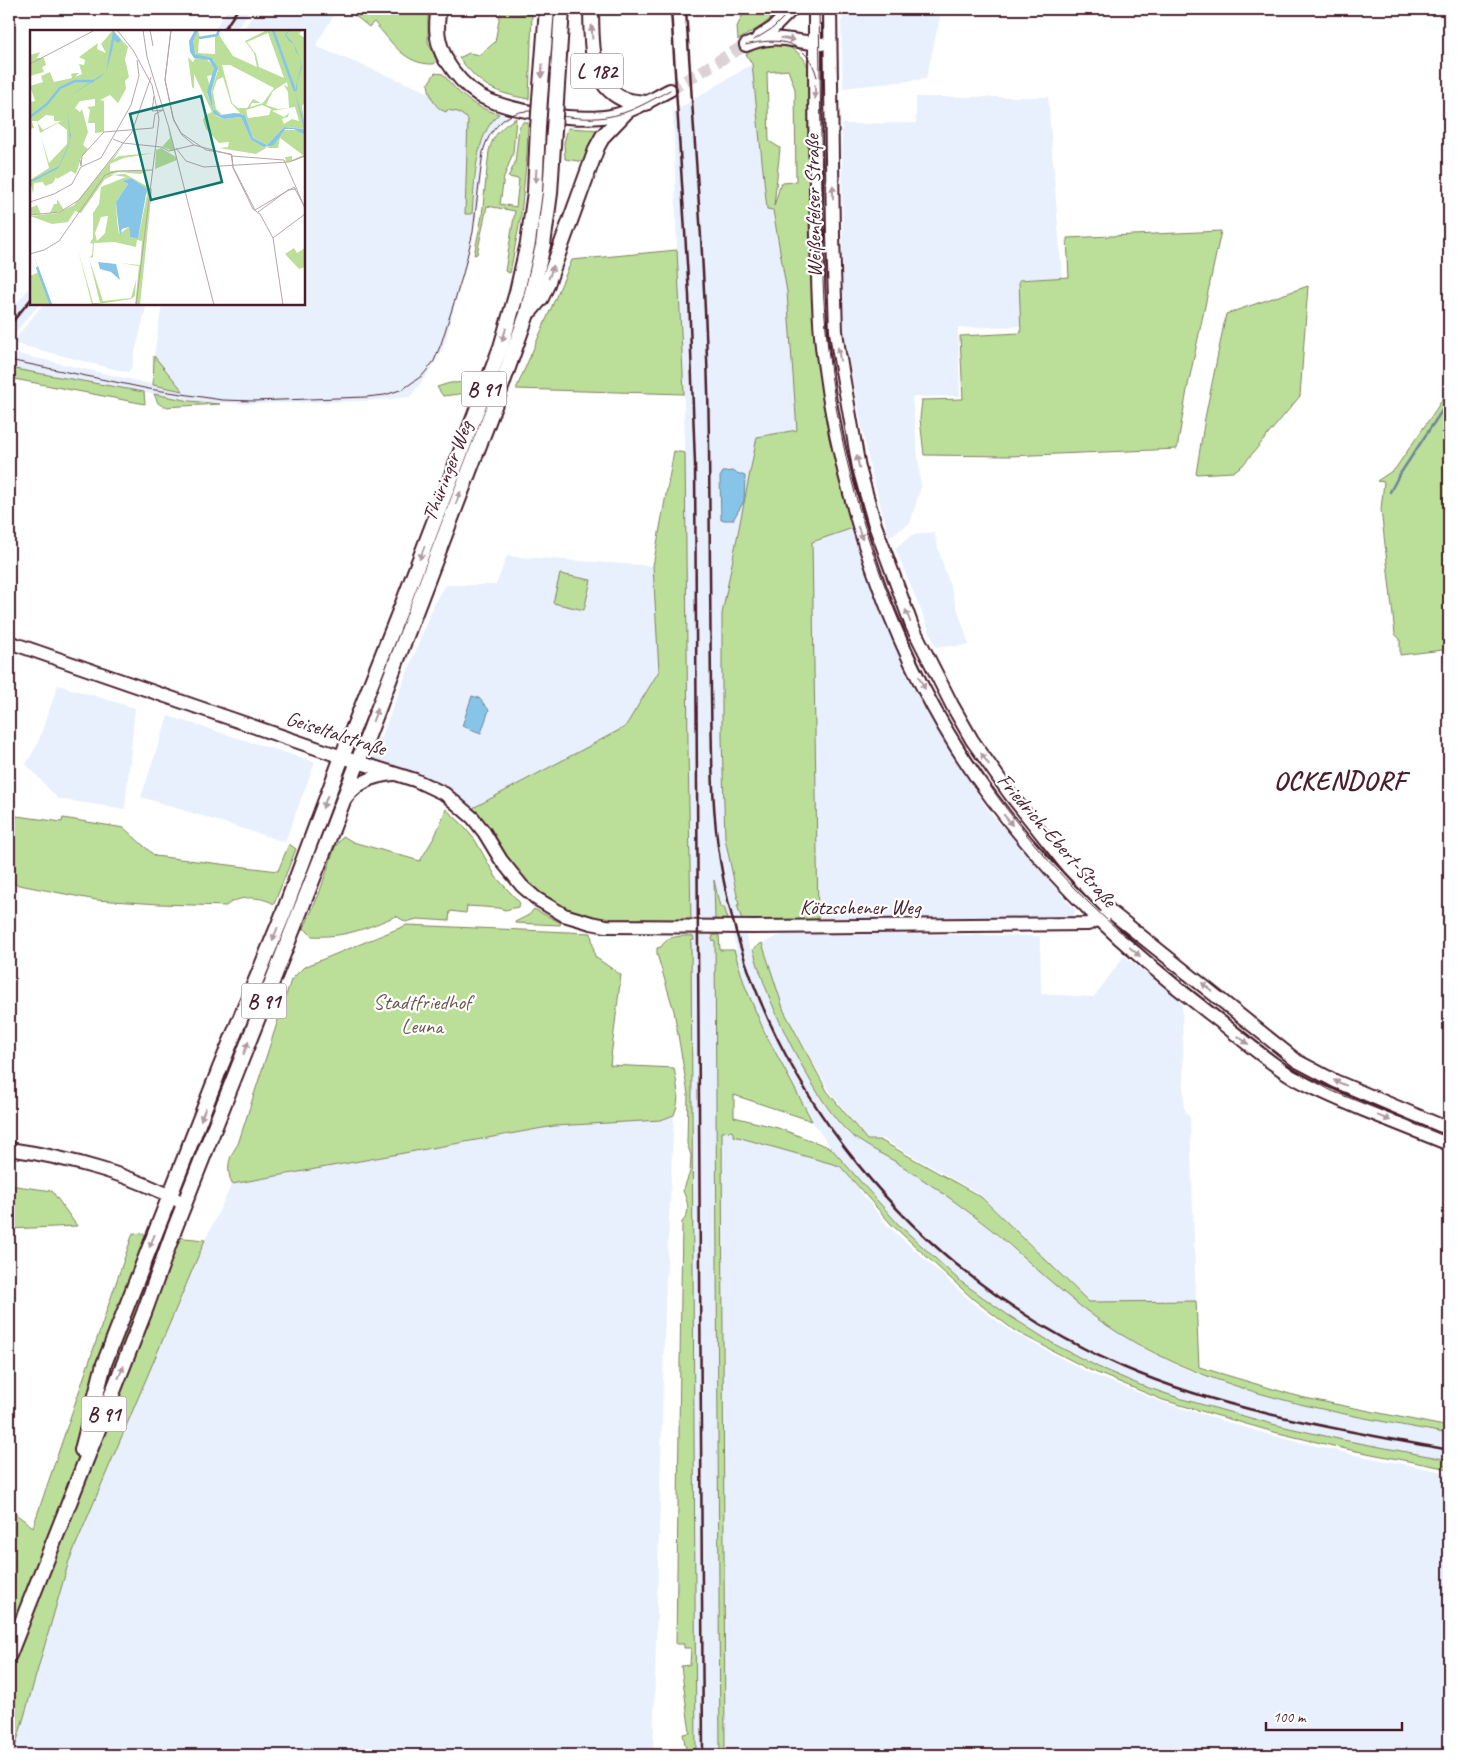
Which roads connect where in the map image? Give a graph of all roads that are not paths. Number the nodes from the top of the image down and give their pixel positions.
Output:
1 (439, 9) edge
2 (547, 9) edge
3 (562, 9) edge
4 (591, 9) edge
5 (792, 9) edge
6 (815, 9) edge
7 (830, 9) edge
8 (815, 43) junction
9 (831, 44) junction
10 (446, 60) joint
11 (670, 90) tunnel mouth
12 (646, 103) junction
13 (627, 111) junction
14 (527, 314) junction
15 (830, 400) joint
16 (847, 402) joint
17 (9, 642) edge
18 (342, 757) junction
19 (358, 761) junction
20 (396, 774) junction
21 (342, 803) junction
22 (1112, 912) junction
23 (1098, 920) junction
24 (606, 926) joint
25 (1449, 1129) edge
26 (1449, 1144) edge
27 (9, 1149) edge
28 (171, 1196) junction
29 (184, 1204) junction
30 (64, 1515) junction
31 (9, 1655) edge

1 - 10 main road, L 182
2 -> 18 main road, Thüringer Weg / B 91, bridge
3 - 14 main road, Thüringer Weg / B 91, bridge
12 -> 4 main road, L 182
5 -> 8 main road
6 - 8 main road, Weißenfelser Straße
7 - 9 main road, Weißenfelser Straße
8 - 9 main road
8 -> 15 main road, Weißenfelser Straße
16 -> 9 main road, Weißenfelser Straße
10 - 13 main road, L 182
11 - 12 main road, L 182
12 - 13 main road, L 182
14 -> 13 main road
19 -> 14 main road, Thüringer Weg / B 91
15 -> 23 main road, Friedrich-Ebert-Straße
22 -> 16 main road, Friedrich-Ebert-Straße
17 - 18 main road, Geiseltalstraße
18 - 19 main road, Geiseltalstraße
18 -> 28 main road, B 91
19 - 20 main road, Geiseltalstraße
19 - 21 main road, B 91
20 - 21 main road
20 - 24 main road, Geiseltalstraße
29 -> 21 main road, B 91
22 - 23 main road, Kötzschener Weg
25 -> 22 main road, Friedrich-Ebert-Straße
23 - 24 main road, Kötzschener Weg
23 -> 26 main road, Friedrich-Ebert-Straße
27 - 28 main road
28 - 29 main road
28 -> 30 main road, B 91
30 -> 29 main road, B 91
30 - 31 main road, B 91

